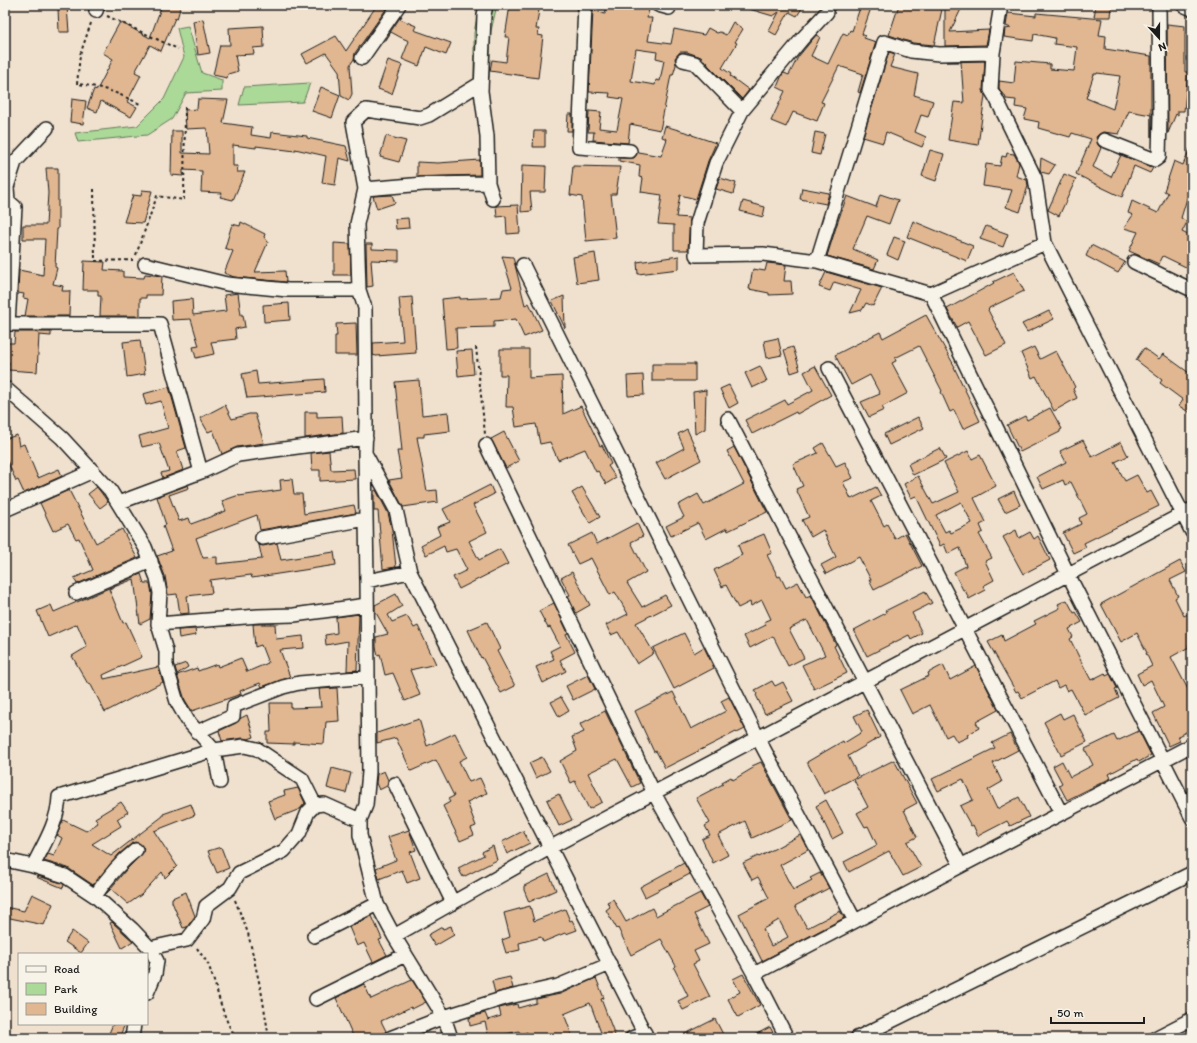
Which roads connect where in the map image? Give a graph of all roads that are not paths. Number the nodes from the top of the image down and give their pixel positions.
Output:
1 (399, 5) edge
2 (486, 5) edge
3 (585, 5) edge
4 (1001, 5) edge
5 (1159, 5) edge
6 (1183, 5) edge
7 (1192, 9) edge
8 (826, 12) dead end
9 (993, 52) junction
10 (362, 58) dead end
11 (682, 60) dead end
12 (481, 82) junction
13 (742, 111) junction
14 (47, 128) dead end
15 (1104, 140) dead end
16 (630, 151) dead end
17 (488, 184) junction
18 (364, 189) junction
19 (493, 199) dead end
20 (1045, 243) junction
21 (817, 261) junction
22 (1134, 262) dead end
23 (144, 264) dead end
24 (523, 265) dead end
25 (359, 290) junction
26 (1192, 290) edge
27 (931, 294) junction
28 (829, 368) dead end
29 (5, 388) edge
30 (728, 419) dead end
31 (366, 438) junction
32 (486, 445) road end
33 (365, 453) junction
34 (93, 471) junction
35 (201, 472) junction
36 (118, 503) junction
37 (5, 510) edge
38 (1187, 511) edge
39 (366, 519) junction
40 (1192, 532) edge
41 (262, 538) dead end
42 (151, 561) junction
43 (410, 572) junction
44 (1068, 574) junction
45 (367, 582) junction
46 (76, 593) dead end
47 (367, 605) junction
48 (158, 624) junction
49 (965, 629) junction
50 (368, 677) junction
51 (865, 682) junction
52 (197, 732) junction
53 (758, 738) junction
54 (1192, 745) edge
55 (214, 750) junction
56 (1163, 760) junction
57 (220, 782) dead end
58 (395, 784) dead end
59 (654, 793) junction
60 (315, 804) junction
61 (1061, 813) junction
62 (1192, 818) edge
63 (360, 820) junction
64 (551, 847) junction
65 (136, 850) dead end
66 (5, 860) edge
67 (33, 866) junction
68 (961, 866) junction
69 (1192, 873) edge
70 (95, 896) junction
71 (453, 903) junction
72 (377, 904) junction
73 (855, 921) junction
74 (314, 936) dead end
75 (394, 936) junction
76 (150, 948) junction
77 (405, 955) junction
78 (610, 964) junction
79 (754, 974) junction
80 (148, 991) edge
81 (316, 999) dead end
82 (444, 1017) junction
83 (1192, 1019) edge
84 (134, 1025) edge
85 (646, 1035) edge
86 (132, 1038) edge
87 (390, 1038) edge
88 (452, 1038) edge
89 (632, 1038) edge
90 (787, 1038) edge
91 (857, 1038) edge
92 (1155, 1038) edge

1 - 10 street
2 - 12 street
3 - 16 street
4 - 9 street
5 - 15 street
6 - 7 street
8 - 13 street
9 - 20 street
9 - 21 street
11 - 13 street
12 - 17 street
12 - 18 street
13 - 21 street
14 - 35 street
17 - 18 street
17 - 19 street
18 - 25 street
20 - 27 street
20 - 38 street
21 - 27 street
22 - 26 street
23 - 25 street
24 - 53 street
25 - 31 street
27 - 44 street
28 - 49 street
29 - 34 street
30 - 51 street
31 - 33 street
31 - 35 street
32 - 59 street
33 - 39 street
33 - 43 street
34 - 36 street
34 - 37 street
35 - 36 street
36 - 42 street
38 - 40 street
38 - 44 street
39 - 41 street
39 - 45 street
42 - 46 street
42 - 48 street
43 - 45 street
43 - 64 street
44 - 49 street
44 - 56 street
45 - 47 street
47 - 48 street
47 - 50 street
48 - 52 street
49 - 51 street
49 - 61 street
50 - 52 street
50 - 63 street
51 - 53 street
51 - 68 street
52 - 55 street
53 - 59 street
53 - 73 street
54 - 56 street
55 - 57 street
55 - 60 street
55 - 67 street
56 - 61 street
56 - 62 street
58 - 71 street
59 - 64 street
59 - 79 street
60 - 63 street
60 - 76 street
61 - 68 street
63 - 72 street
64 - 71 street
64 - 78 street
65 - 70 street
66 - 67 street
67 - 70 street
68 - 73 street
69 - 91 street
70 - 76 street
71 - 75 street
72 - 74 street
72 - 75 street
73 - 79 street
75 - 77 street
76 - 80 street
77 - 81 street
77 - 82 street
78 - 82 street
78 - 85 street
79 - 90 street
82 - 87 street
82 - 88 street
83 - 92 street
84 - 86 street
85 - 89 street

